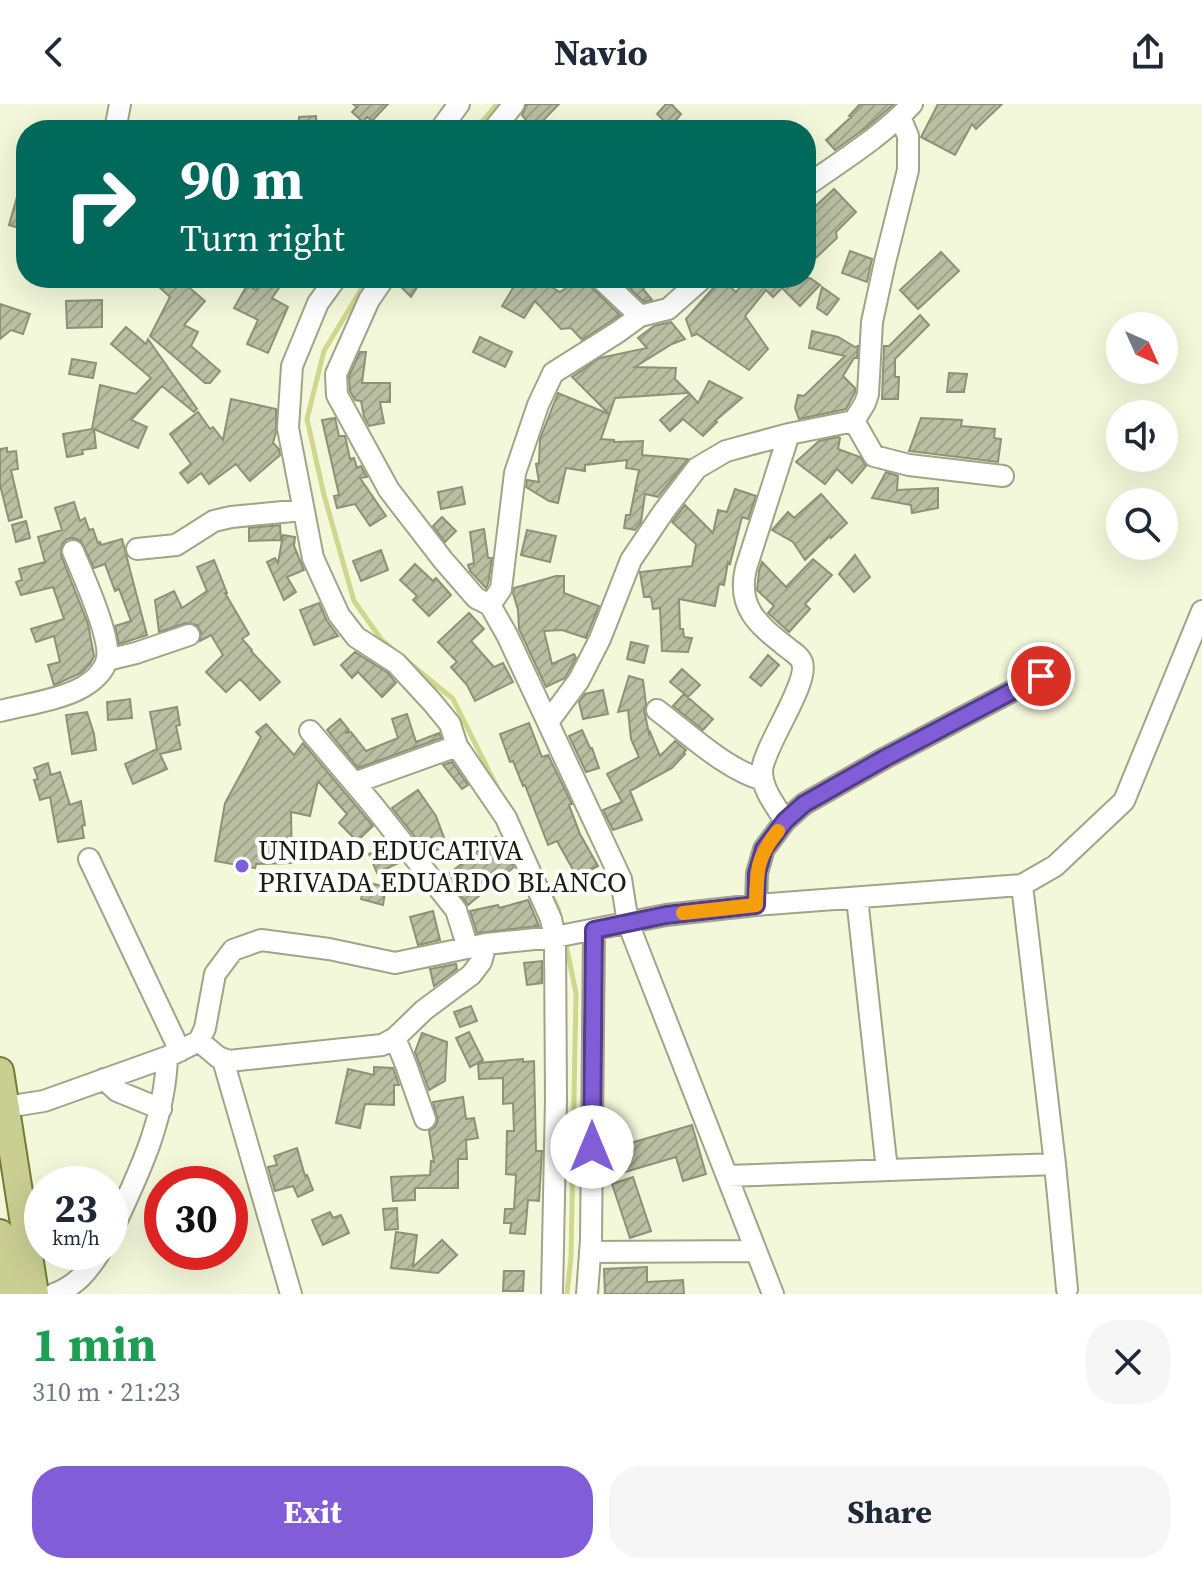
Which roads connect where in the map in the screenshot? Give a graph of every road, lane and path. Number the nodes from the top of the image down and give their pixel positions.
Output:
1 (514, 104) edge
2 (906, 111) edge
3 (501, 120) edge
4 (816, 179) edge
5 (329, 288) edge
6 (377, 288) edge
7 (611, 288) edge
8 (692, 288) edge
9 (640, 316) junction
10 (854, 421) junction
11 (789, 434) junction
12 (1003, 476) dead end
13 (303, 510) junction
14 (137, 549) dead end
15 (73, 551) dead end
16 (490, 605) junction
17 (1202, 611) edge
18 (189, 635) dead end
19 (107, 660) junction
20 (1041, 676) dead end
21 (657, 710) dead end
22 (0, 711) edge
23 (548, 722) junction
24 (310, 731) dead end
25 (457, 746) junction
26 (763, 780) junction
27 (354, 783) junction
28 (785, 821) junction
29 (89, 859) dead end
30 (1022, 885) junction
31 (857, 898) junction
32 (756, 905) junction
33 (628, 923) junction
34 (594, 930) junction
35 (561, 936) junction
36 (477, 946) junction
37 (395, 1038) junction
38 (199, 1041) junction
39 (173, 1054) junction
40 (223, 1060) junction
41 (0, 1071) edge
42 (104, 1079) junction
43 (3, 1108) edge
44 (161, 1109) junction
45 (425, 1119) dead end
46 (1055, 1164) junction
47 (887, 1170) junction
48 (727, 1176) junction
49 (128, 1196) edge
50 (0, 1233) edge
51 (756, 1251) junction
52 (590, 1252) junction
53 (87, 1270) edge
54 (1067, 1289) dead end
55 (9, 1294) edge
56 (35, 1294) edge
57 (54, 1294) edge
58 (291, 1294) edge
59 (552, 1294) edge
60 (587, 1294) edge
61 (773, 1294) edge

1 - 3 street
2 - 4 street
2 - 10 street
5 - 13 street
6 - 16 street
7 - 9 street
8 - 9 street
9 - 16 street
10 - 11 street
10 - 12 street
11 - 23 street
11 - 26 street
13 - 14 street
13 - 25 street
15 - 19 street
16 - 23 street
17 - 30 street
18 - 19 street
19 - 22 street
20 - 28 street
21 - 26 street
23 - 33 street
24 - 27 street
25 - 27 street
25 - 35 street
26 - 28 street
27 - 36 street
28 - 32 street
29 - 39 street
30 - 31 street
30 - 46 street
31 - 32 street
31 - 47 street
32 - 33 street
33 - 34 street
33 - 48 street
34 - 35 street
34 - 52 street
35 - 36 street
35 - 59 street
36 - 37 street
36 - 38 street
37 - 40 street
37 - 45 street
38 - 39 street
38 - 40 street
39 - 42 street
39 - 44 street
40 - 58 street
41 - 43 main road
42 - 43 street
42 - 44 street
43 - 56 main road
44 - 49 street
46 - 47 street
46 - 54 street
47 - 48 street
48 - 51 street
50 - 55 main road
51 - 52 street
51 - 61 street
52 - 60 street
53 - 57 street

